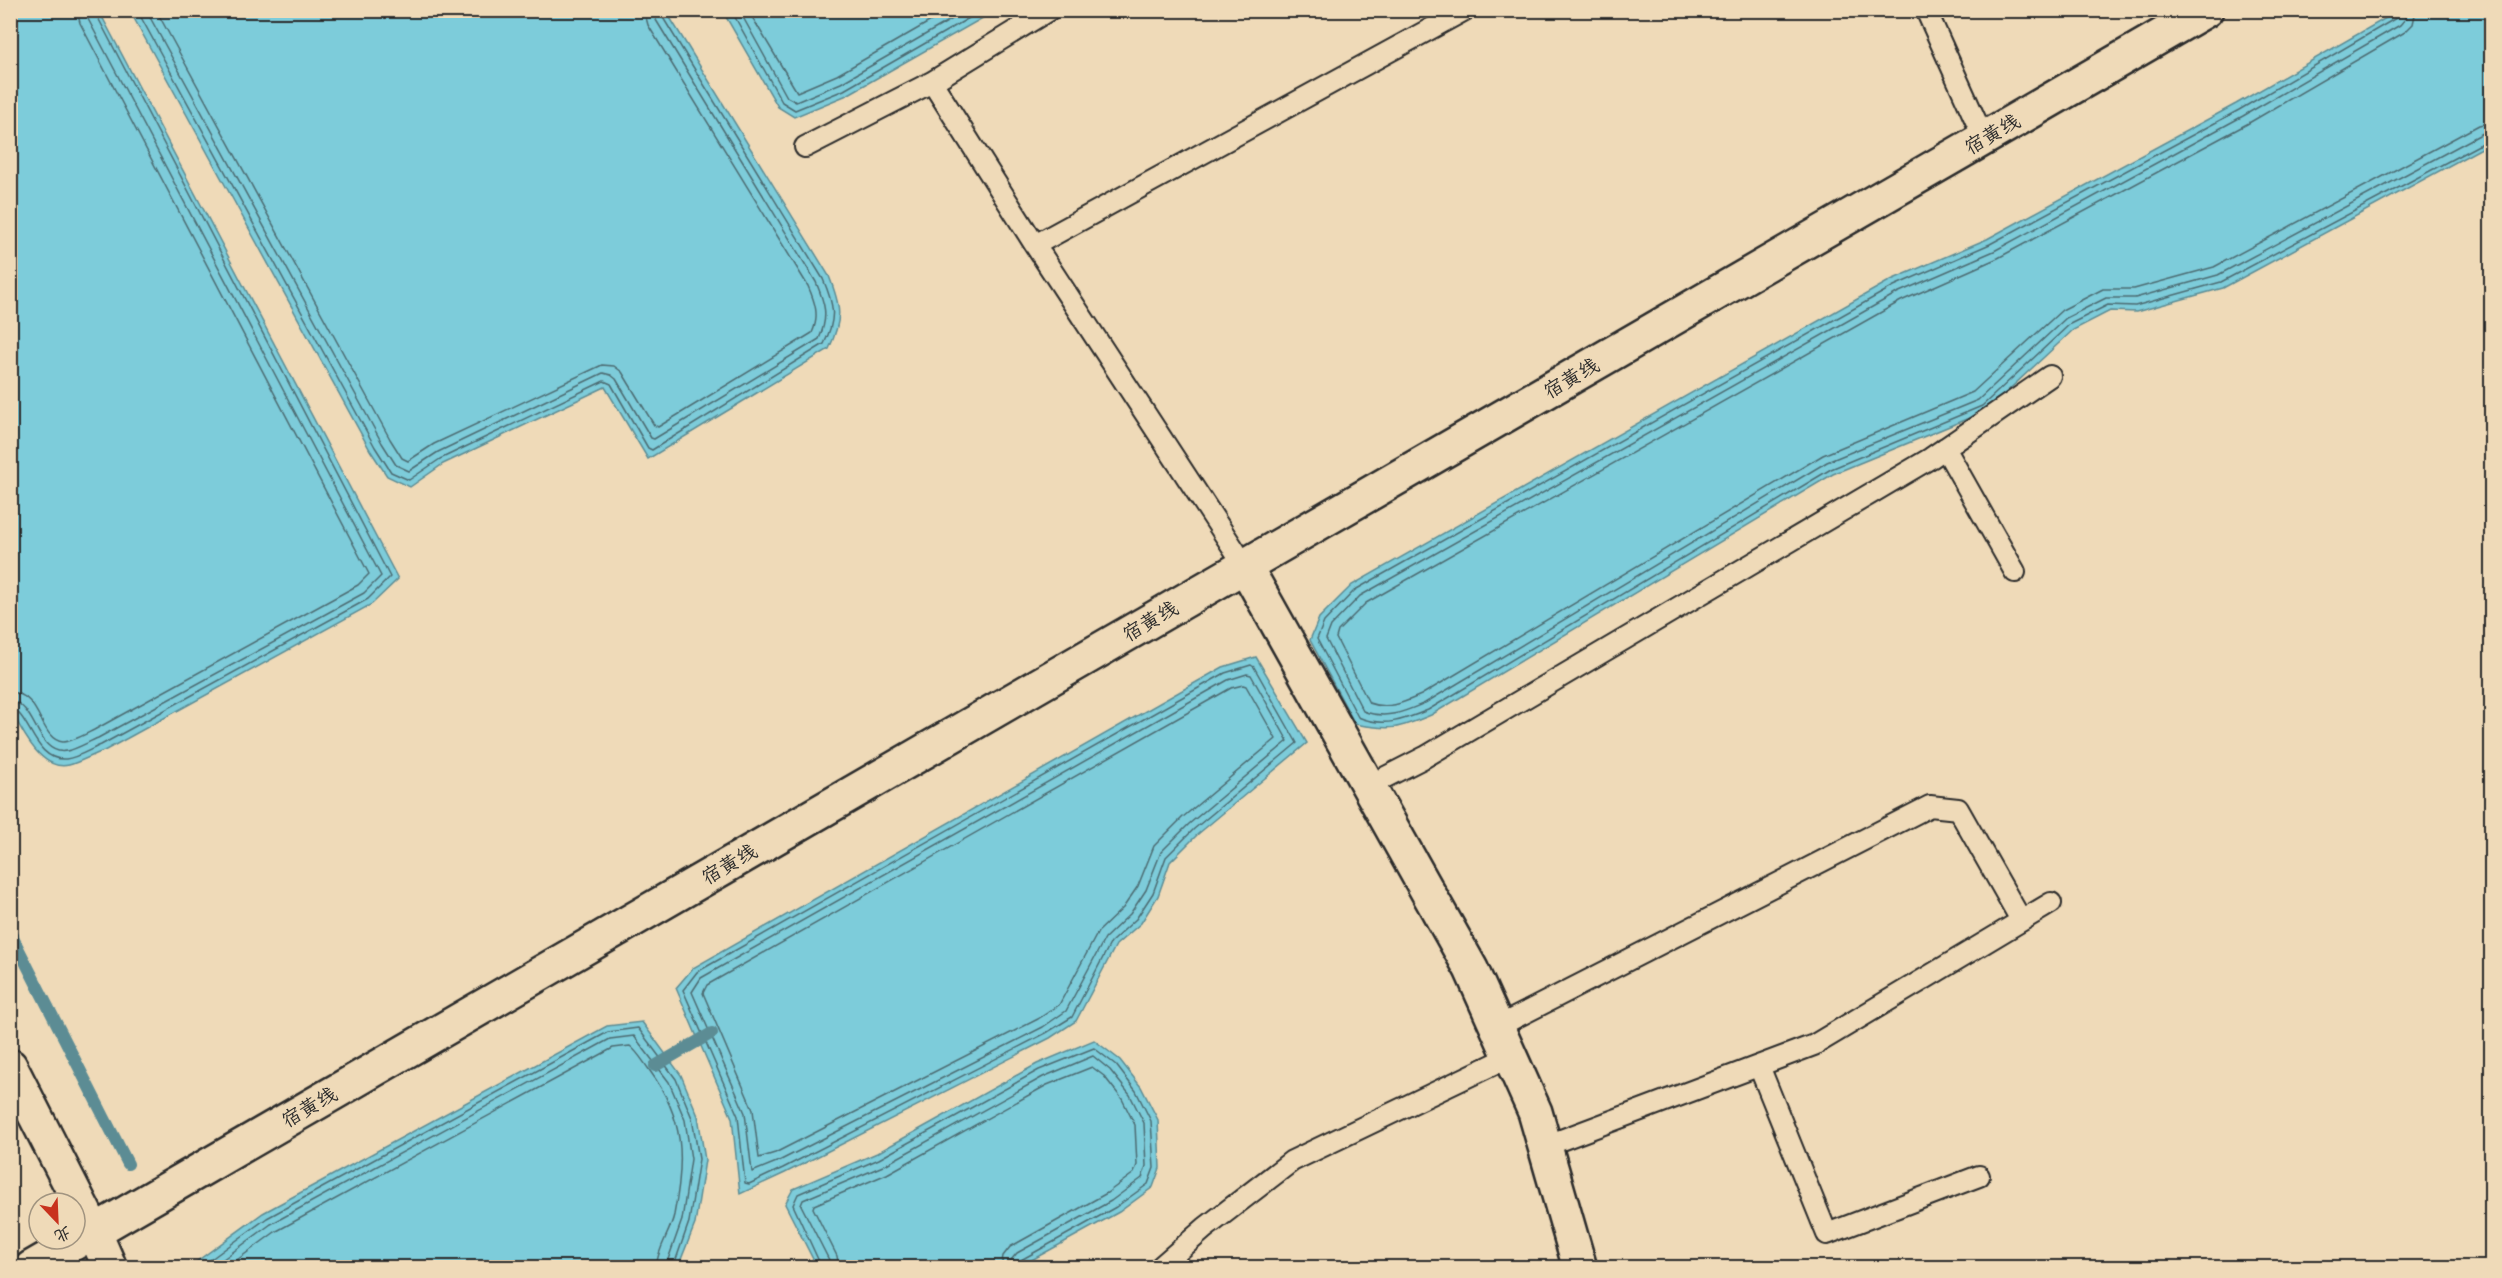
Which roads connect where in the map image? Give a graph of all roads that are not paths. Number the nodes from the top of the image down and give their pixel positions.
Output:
1 (1049, 10) edge
2 (1465, 10) edge
3 (1926, 10) edge
4 (2206, 10) edge
5 (932, 82) junction
6 (1984, 139) junction
7 (805, 147) dead end
8 (1035, 245) junction
9 (2050, 376) dead end
10 (1945, 448) junction
11 (1245, 566) junction
12 (2015, 572) dead end
13 (1368, 786) junction
14 (2051, 903) dead end
15 (2021, 921) junction
16 (1497, 1026) junction
17 (1511, 1056) junction
18 (10, 1066) edge
19 (1759, 1066) junction
20 (1545, 1146) junction
21 (1979, 1176) dead end
22 (94, 1231) junction
23 (31, 1268) edge
24 (111, 1268) edge
25 (1159, 1268) edge
26 (1580, 1268) edge

1 - 5 lane
2 - 8 lane
3 - 6 lane
4 - 6 main road, 宿黄线
5 - 7 lane
5 - 8 lane
6 - 11 main road, 宿黄线
8 - 11 lane
9 - 10 lane
10 - 12 lane
10 - 13 lane
11 - 13 main road
11 - 22 main road, 宿黄线
13 - 16 main road
14 - 15 lane
15 - 16 lane
15 - 19 lane
16 - 17 main road
17 - 20 main road
17 - 25 lane
18 - 22 main road
19 - 20 lane
19 - 21 lane
20 - 26 main road
22 - 23 main road, 宿黄线
22 - 24 main road

